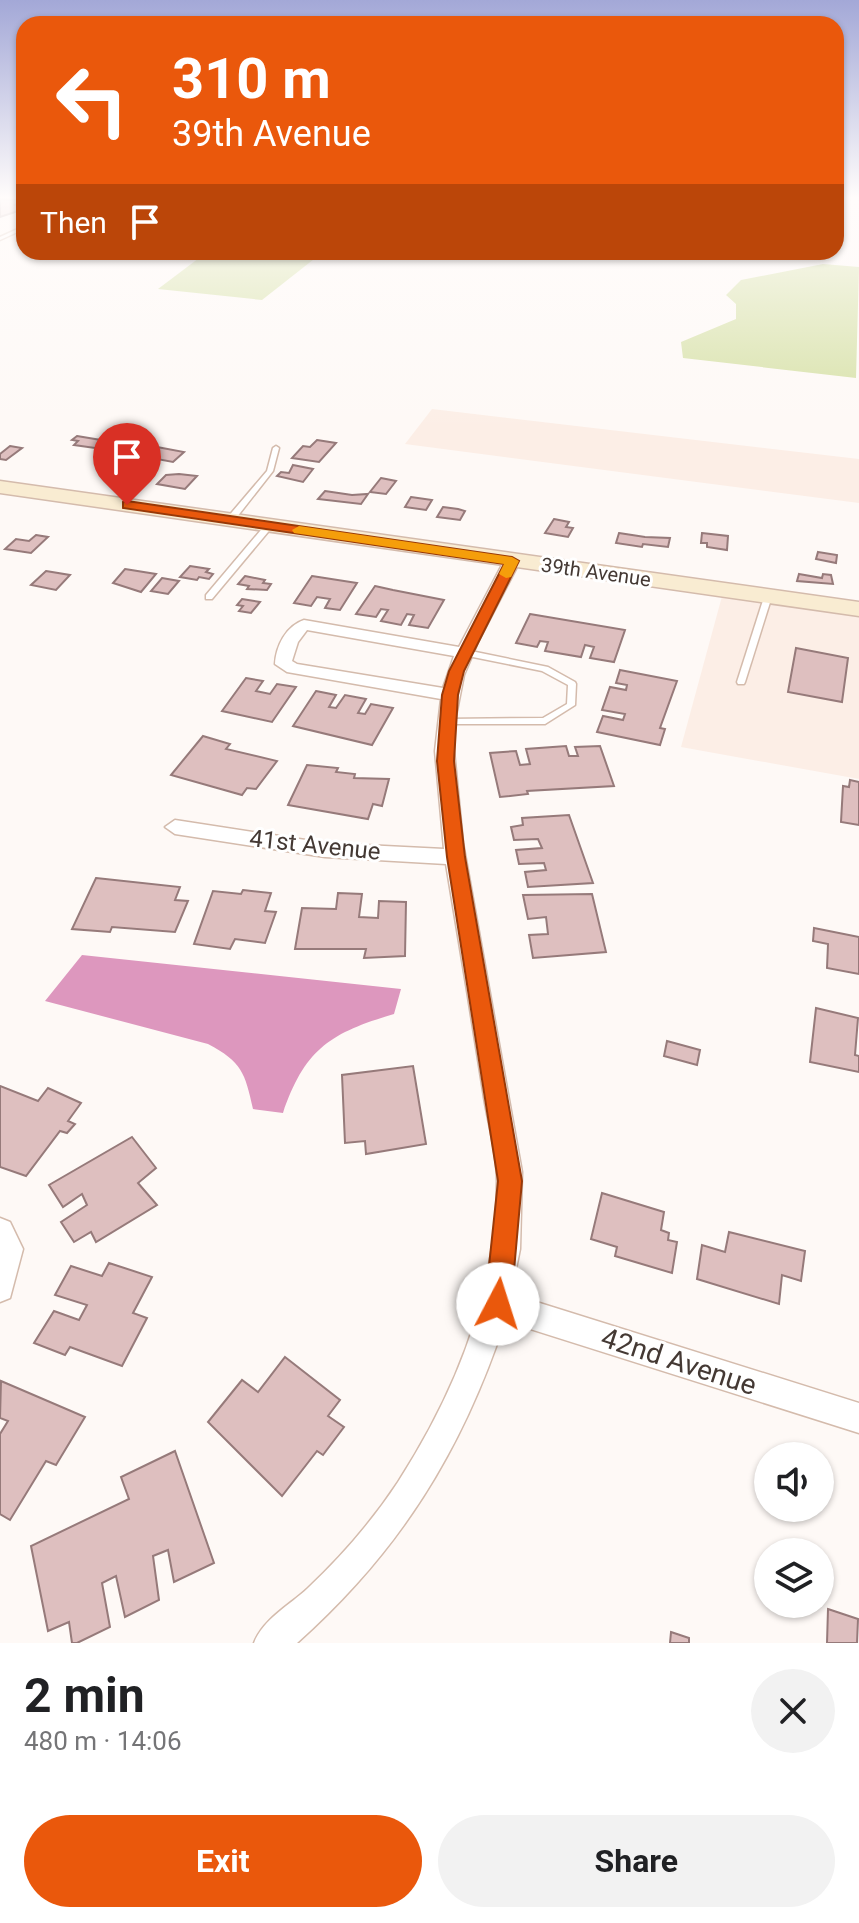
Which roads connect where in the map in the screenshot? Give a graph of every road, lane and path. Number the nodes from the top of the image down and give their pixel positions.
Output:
1 (276, 448) dead end
2 (0, 487) edge
3 (230, 520) junction
4 (269, 526) junction
5 (512, 561) junction
6 (768, 596) junction
7 (209, 597) dead end
8 (859, 609) edge
9 (466, 653) junction
10 (741, 682) dead end
11 (450, 695) junction
12 (448, 722) junction
13 (175, 827) dead end
14 (456, 857) junction
15 (0, 1231) edge
16 (0, 1288) edge
17 (498, 1304) junction
18 (859, 1418) edge
19 (271, 1643) edge

1 - 3 lane
2 - 3 main road, 39th Avenue
3 - 4 main road, 39th Avenue
4 - 5 main road, 39th Avenue
4 - 7 lane
5 - 6 main road, 39th Avenue
5 - 9 street
6 - 8 main road, 39th Avenue
6 - 10 lane
9 - 11 street
9 - 11 street
9 - 12 lane
11 - 12 street
12 - 14 street
13 - 14 street, 41st Avenue
14 - 17 street
15 - 16 street
17 - 18 street, 42nd Avenue
17 - 19 street

